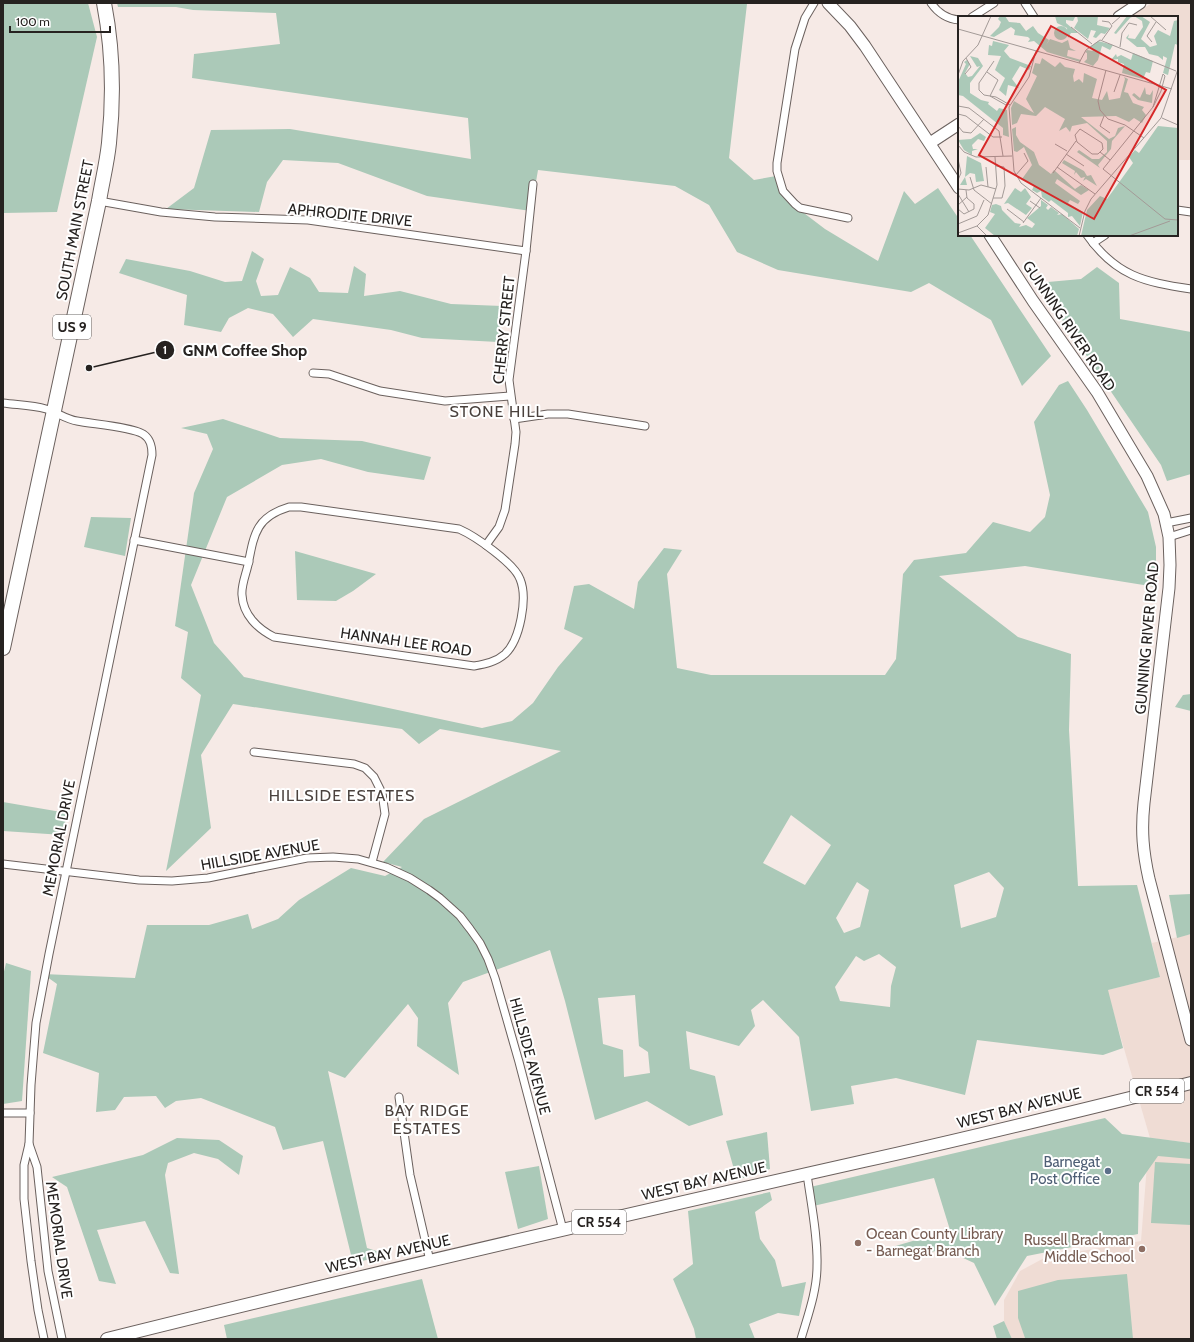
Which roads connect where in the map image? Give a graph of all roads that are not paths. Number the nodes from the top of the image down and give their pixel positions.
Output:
1 (104, 3) edge
2 (814, 3) edge
3 (828, 3) edge
4 (931, 3) edge
5 (994, 3) edge
6 (1025, 3) edge
7 (1140, 3) edge
8 (974, 16) edge
9 (1033, 16) edge
10 (1120, 16) edge
11 (958, 20) edge
12 (958, 125) edge
13 (930, 143) junction
14 (533, 184) dead end
15 (958, 186) edge
16 (99, 201) junction
17 (1178, 210) edge
18 (1191, 212) edge
19 (848, 218) dead end
20 (991, 236) edge
21 (1088, 236) edge
22 (1104, 236) edge
23 (1093, 243) junction
24 (526, 251) junction
25 (1191, 289) edge
26 (313, 373) dead end
27 (510, 396) junction
28 (3, 403) edge
29 (54, 412) junction
30 (514, 420) junction
31 (646, 426) dead end
32 (1191, 518) edge
33 (1166, 523) junction
34 (1191, 530) edge
35 (1169, 536) junction
36 (134, 540) junction
37 (486, 546) junction
38 (248, 562) junction
39 (3, 648) edge
40 (254, 752) dead end
41 (372, 862) junction
42 (3, 864) edge
43 (66, 872) junction
44 (1191, 1040) edge
45 (1191, 1083) edge
46 (399, 1096) dead end
47 (3, 1113) edge
48 (30, 1113) junction
49 (29, 1144) junction
50 (807, 1174) junction
51 (38, 1180) junction
52 (24, 1181) junction
53 (563, 1230) junction
54 (430, 1261) junction
55 (44, 1339) edge
56 (62, 1339) edge
57 (107, 1339) edge
58 (801, 1339) edge

1 - 16 highway, SOUTH MAIN STREET / US 9
2 - 19 street
3 - 13 street
4 - 11 street
5 - 8 street
6 - 9 street
7 - 10 street
12 - 13 street
13 - 15 street
14 - 24 street, CHERRY STREET
16 - 24 street, APHRODITE DRIVE
16 - 29 highway, SOUTH MAIN STREET / US 9
17 - 18 street
20 - 33 street, GUNNING RIVER ROAD
21 - 23 street
22 - 23 street
23 - 25 street
24 - 27 street, CHERRY STREET
26 - 27 street
27 - 30 street, CHERRY STREET
28 - 29 street
29 - 36 street, MEMORIAL DRIVE
29 - 39 highway, SOUTH MAIN STREET / US 9
30 - 31 street
30 - 37 street, CHERRY STREET
32 - 33 street
33 - 35 street, GUNNING RIVER ROAD
34 - 35 street
35 - 44 street, GUNNING RIVER ROAD
36 - 38 street
36 - 43 street, MEMORIAL DRIVE
37 - 38 street, HANNAH LEE ROAD
37 - 38 street, HANNAH LEE ROAD
40 - 41 street
41 - 43 street, HILLSIDE AVENUE
41 - 53 street, HILLSIDE AVENUE
42 - 43 street, HILLSIDE AVENUE
43 - 48 street, MEMORIAL DRIVE
45 - 50 main road, WEST BAY AVENUE / CR 554
46 - 54 street
47 - 48 street
48 - 49 street, MEMORIAL DRIVE
49 - 51 street, MEMORIAL DRIVE
49 - 52 street, MEMORIAL DRIVE
50 - 53 main road, WEST BAY AVENUE / CR 554
50 - 58 street
51 - 52 street
51 - 56 street, MEMORIAL DRIVE
52 - 55 street, MEMORIAL DRIVE
53 - 54 main road, WEST BAY AVENUE / CR 554
54 - 57 main road, WEST BAY AVENUE / CR 554

